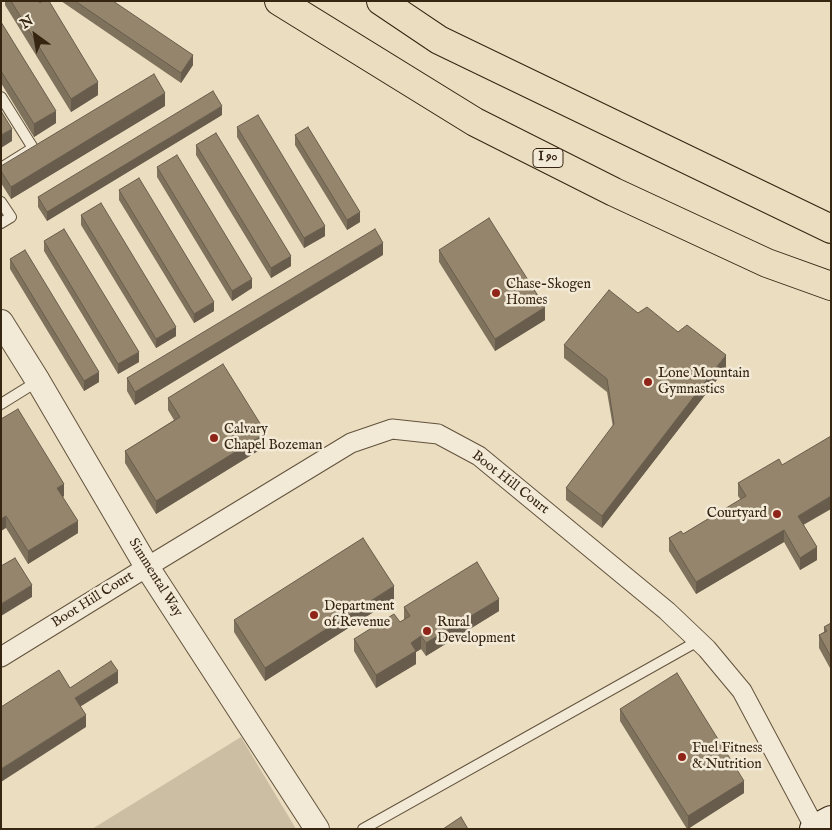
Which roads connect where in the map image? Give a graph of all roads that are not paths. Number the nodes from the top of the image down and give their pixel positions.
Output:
1 (279, 1) edge
2 (381, 1) edge
3 (1, 96) edge
4 (1, 168) edge
5 (1, 202) edge
6 (1, 223) edge
7 (831, 229) edge
8 (831, 286) edge
9 (1, 322) edge
10 (38, 381) junction
11 (1, 404) edge
12 (147, 566) junction
13 (698, 641) junction
14 (1, 657) edge
15 (831, 820) edge
16 (317, 829) edge
17 (363, 829) edge
18 (815, 829) edge

1 - 8 highway, I 90
2 - 7 highway
3 - 4 lane
5 - 6 lane
9 - 10 street, Simmental Way
10 - 11 lane
10 - 12 street, Simmental Way
12 - 13 street, Boot Hill Court
12 - 14 street, Boot Hill Court
12 - 16 street, Simmental Way
13 - 17 lane
13 - 18 street, Boot Hill Court
15 - 18 main road

